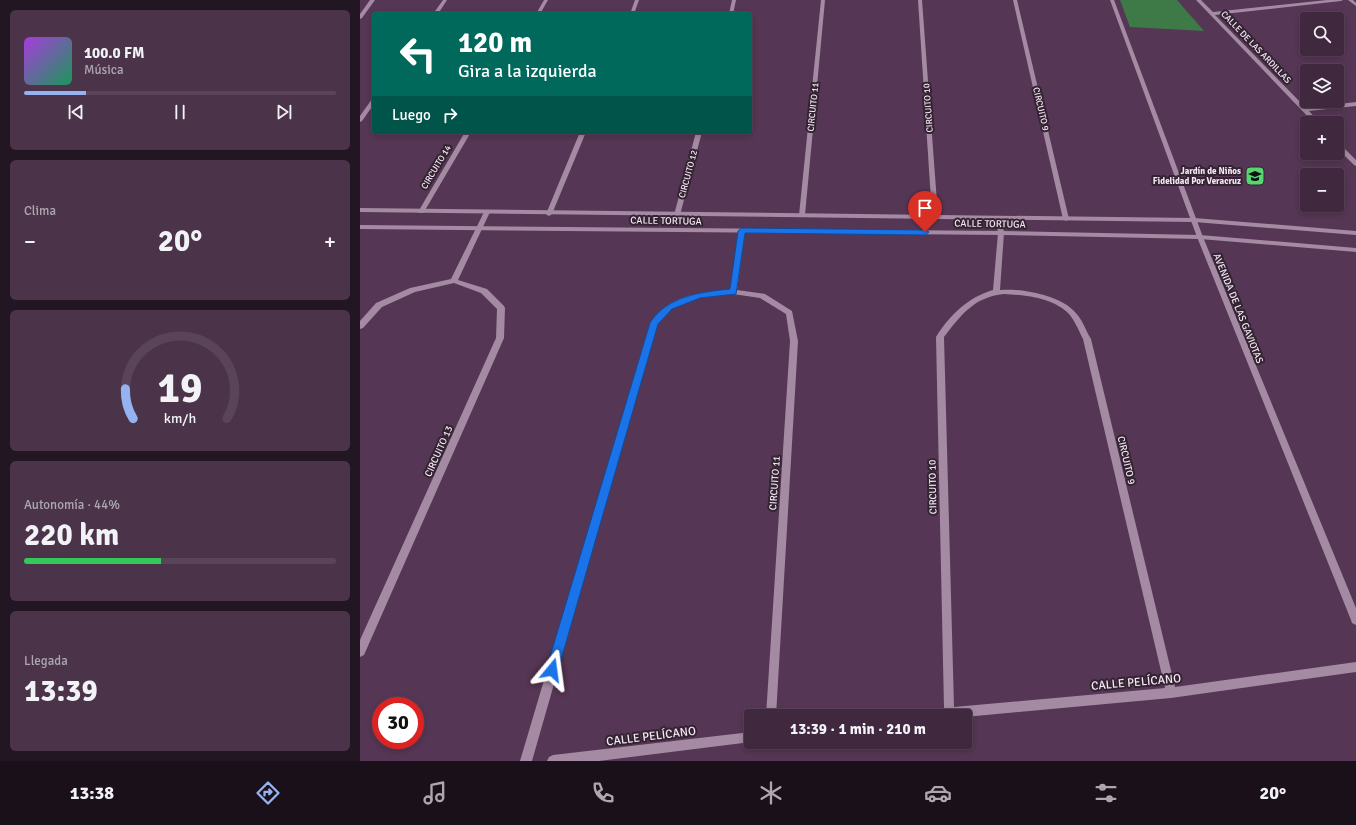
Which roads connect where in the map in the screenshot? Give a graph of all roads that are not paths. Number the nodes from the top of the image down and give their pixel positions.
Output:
1 (373, 0) edge
2 (444, 0) edge
3 (546, 0) edge
4 (637, 0) edge
5 (734, 0) edge
6 (823, 0) edge
7 (920, 0) edge
8 (1015, 0) edge
9 (1112, 0) edge
10 (1198, 0) edge
11 (1341, 0) edge
12 (1350, 0) edge
13 (1356, 5) edge
14 (436, 12) edge
15 (539, 12) edge
16 (633, 12) edge
17 (731, 12) edge
18 (1211, 14) junction
19 (360, 16) edge
20 (372, 103) edge
21 (1356, 104) edge
22 (1306, 110) junction
23 (1311, 116) edge
24 (360, 120) edge
25 (467, 134) edge
26 (582, 134) edge
27 (698, 134) edge
28 (1344, 151) edge
29 (1356, 164) edge
30 (360, 210) edge
31 (421, 212) junction
32 (487, 212) junction
33 (549, 214) junction
34 (677, 215) junction
35 (802, 215) junction
36 (935, 216) junction
37 (998, 218) junction
38 (1066, 218) junction
39 (1194, 220) junction
40 (481, 227) junction
41 (360, 228) edge
42 (742, 231) junction
43 (1001, 233) junction
44 (1356, 233) edge
45 (1200, 237) junction
46 (1356, 250) edge
47 (454, 281) junction
48 (733, 292) junction
49 (996, 292) junction
50 (360, 326) edge
51 (1356, 620) edge
52 (360, 652) edge
53 (1356, 667) edge
54 (1171, 693) junction
55 (771, 709) edge
56 (949, 709) edge
57 (972, 710) edge
58 (744, 738) edge
59 (526, 761) edge
60 (553, 761) edge

1 - 19 street
2 - 14 street
3 - 15 street
4 - 16 street
5 - 17 street
6 - 35 street, CIRCUITO 11
7 - 36 street, CIRCUITO 10
8 - 38 street, CIRCUITO 9
9 - 39 street, AVENIDA DE LAS GAVIOTAS
10 - 18 street, CALLE DE LAS ARDILLAS
11 - 18 street
12 - 13 street
18 - 22 street, CALLE DE LAS ARDILLAS
20 - 24 street
21 - 22 street
22 - 23 street, CALLE DE LAS ARDILLAS
25 - 31 street, CIRCUITO 14
26 - 33 street
27 - 34 street, CIRCUITO 12
28 - 29 street
30 - 31 street, CALLE TORTUGA
31 - 32 street, CALLE TORTUGA
32 - 33 street, CALLE TORTUGA
32 - 40 street
33 - 34 street, CALLE TORTUGA
34 - 35 street, CALLE TORTUGA
35 - 36 street, CALLE TORTUGA
36 - 37 street, CALLE TORTUGA
37 - 38 street, CALLE TORTUGA
37 - 43 street
38 - 39 street, CALLE TORTUGA
39 - 44 street, CALLE TORTUGA
39 - 45 street, AVENIDA DE LAS GAVIOTAS
40 - 41 street, CALLE TORTUGA
40 - 42 street, CALLE TORTUGA
40 - 47 street
42 - 43 street, CALLE TORTUGA
42 - 48 street
43 - 45 street, CALLE TORTUGA
43 - 49 street
45 - 46 street, CALLE TORTUGA
45 - 51 street, AVENIDA DE LAS GAVIOTAS
47 - 50 street
47 - 52 street, CIRCUITO 13
48 - 55 street, CIRCUITO 11
48 - 59 street
49 - 54 street, CIRCUITO 9
49 - 56 street, CIRCUITO 10
53 - 54 street, CALLE PELÍCANO
54 - 57 street, CALLE PELÍCANO
58 - 60 street, CALLE PELÍCANO

